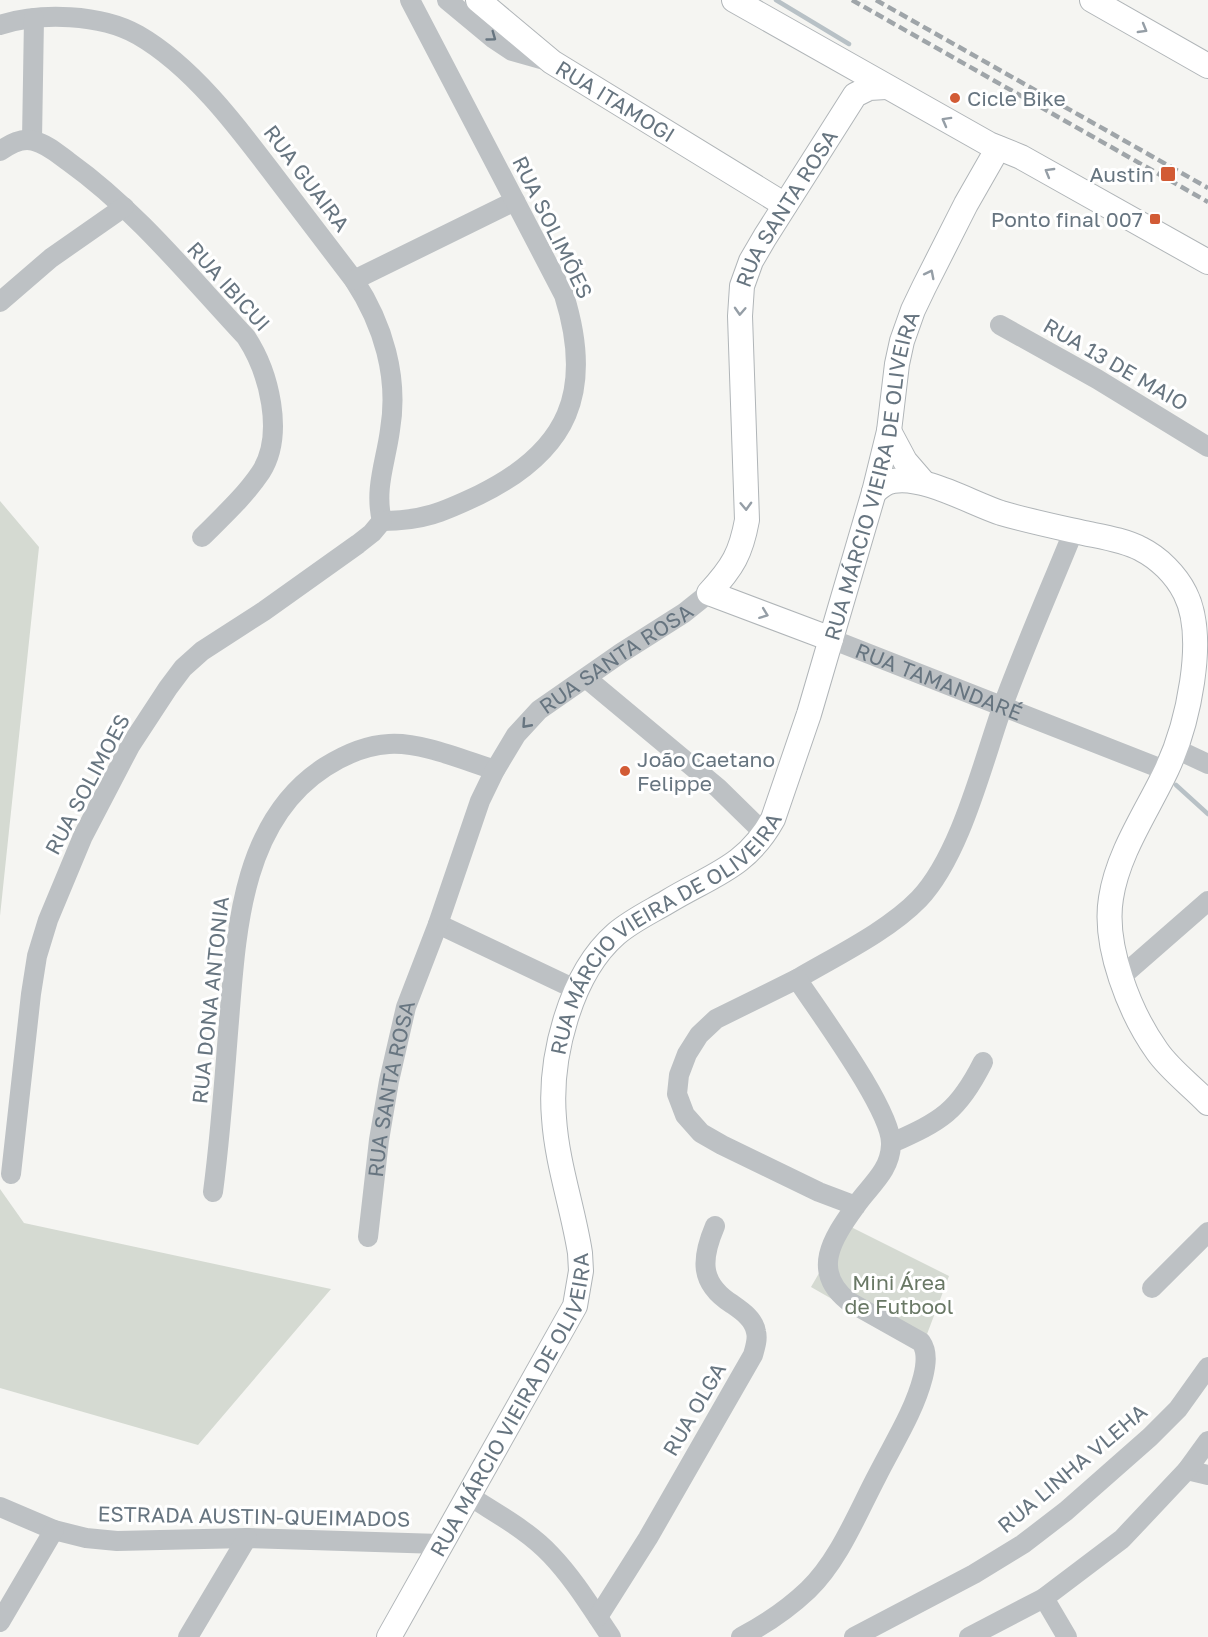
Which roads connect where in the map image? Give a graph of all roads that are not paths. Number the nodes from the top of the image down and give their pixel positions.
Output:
1 (410, 0) edge
2 (447, 0) edge
3 (478, 0) edge
4 (734, 0) edge
5 (1092, 0) edge
6 (34, 18) junction
7 (0, 25) edge
8 (552, 62) junction
9 (845, 63) junction
10 (1208, 66) edge
11 (886, 87) junction
12 (855, 95) junction
13 (32, 140) junction
14 (998, 148) junction
15 (0, 151) edge
16 (515, 201) junction
17 (785, 205) junction
18 (124, 207) junction
19 (1208, 262) edge
20 (354, 280) junction
21 (0, 302) edge
22 (1000, 325) dead end
23 (889, 431) junction
24 (1208, 447) edge
25 (924, 483) junction
26 (874, 492) junction
27 (382, 521) junction
28 (1074, 530) junction
29 (202, 537) dead end
30 (710, 593) junction
31 (831, 639) junction
32 (586, 678) junction
33 (1003, 707) junction
34 (1176, 749) junction
35 (1208, 764) edge
36 (495, 770) junction
37 (1167, 771) junction
38 (765, 834) junction
39 (1208, 900) edge
40 (438, 924) junction
41 (1121, 977) junction
42 (797, 979) junction
43 (577, 990) junction
44 (982, 1062) dead end
45 (1208, 1103) edge
46 (892, 1143) junction
47 (11, 1174) dead end
48 (213, 1192) dead end
49 (856, 1206) junction
50 (715, 1226) dead end
51 (1208, 1232) edge
52 (368, 1237) dead end
53 (1152, 1288) dead end
54 (1208, 1367) edge
55 (1208, 1441) edge
56 (1187, 1470) junction
57 (1208, 1475) edge
58 (468, 1495) junction
59 (0, 1507) edge
60 (54, 1530) junction
61 (247, 1538) junction
62 (440, 1544) junction
63 (1044, 1598) junction
64 (598, 1617) junction
65 (0, 1622) edge
66 (188, 1637) edge
67 (389, 1637) edge
68 (612, 1637) edge
69 (741, 1637) edge
70 (854, 1637) edge
71 (969, 1637) edge
72 (1067, 1637) edge

1 - 16 street, RUA SOLIMÕES
2 -> 8 street, RUA ITAMOGI
3 - 8 main road
4 - 9 main road
5 -> 10 main road
6 - 7 street, RUA GUAIRA
6 - 13 street
6 - 20 street, RUA GUAIRA
8 - 17 main road, RUA ITAMOGI
9 - 11 main road
9 - 12 main road
11 - 12 main road
14 -> 11 main road
12 - 17 main road, RUA SANTA ROSA
13 - 15 street
13 - 18 street, RUA IBICUI
19 -> 14 main road
23 -> 14 main road, RUA MÁRCIO VIEIRA DE OLIVEIRA
16 - 20 street
16 - 27 street, RUA SOLIMÕES
17 -> 30 main road, RUA SANTA ROSA
18 - 21 street
18 - 29 street, RUA IBICUI
20 - 27 street, RUA GUAIRA
22 - 24 street, RUA 13 DE MAIO
23 - 25 main road
23 - 26 main road, RUA MÁRCIO VIEIRA DE OLIVEIRA
25 - 26 main road
25 - 28 main road
26 - 31 main road, RUA MÁRCIO VIEIRA DE OLIVEIRA
27 - 47 street, RUA SOLIMOES
28 - 33 street
28 - 34 main road
30 -> 31 main road, RUA TAMANDARÉ
30 - 32 street, RUA SANTA ROSA
31 - 33 street, RUA TAMANDARÉ
31 - 38 main road, RUA MÁRCIO VIEIRA DE OLIVEIRA
32 -> 36 street, RUA SANTA ROSA
32 - 38 street
33 - 37 street, RUA TAMANDARÉ
33 - 42 street
34 - 35 street
34 - 37 main road
36 - 40 street, RUA SANTA ROSA
36 - 48 street, RUA DONA ANTONIA
37 - 41 main road
38 - 43 main road, RUA MÁRCIO VIEIRA DE OLIVEIRA
39 - 41 street
40 - 43 street
40 - 52 street, RUA SANTA ROSA
41 - 45 main road
42 - 46 street
42 - 49 street
43 - 58 main road, RUA MÁRCIO VIEIRA DE OLIVEIRA
44 - 46 street
46 - 49 street
49 - 69 street
50 - 64 street, RUA OLGA
51 - 53 street
54 - 70 street, RUA LINHA VLEHA
55 - 56 street
56 - 57 street
56 - 63 street
58 - 62 main road, RUA MÁRCIO VIEIRA DE OLIVEIRA
58 - 64 street
59 - 60 street, ESTRADA AUSTIN-QUEIMADOS
60 - 61 street, ESTRADA AUSTIN-QUEIMADOS
60 - 65 street
61 - 62 street, ESTRADA AUSTIN-QUEIMADOS
61 - 66 street
62 - 67 main road, RUA MÁRCIO VIEIRA DE OLIVEIRA
63 - 71 street
63 - 72 street
64 - 68 street

